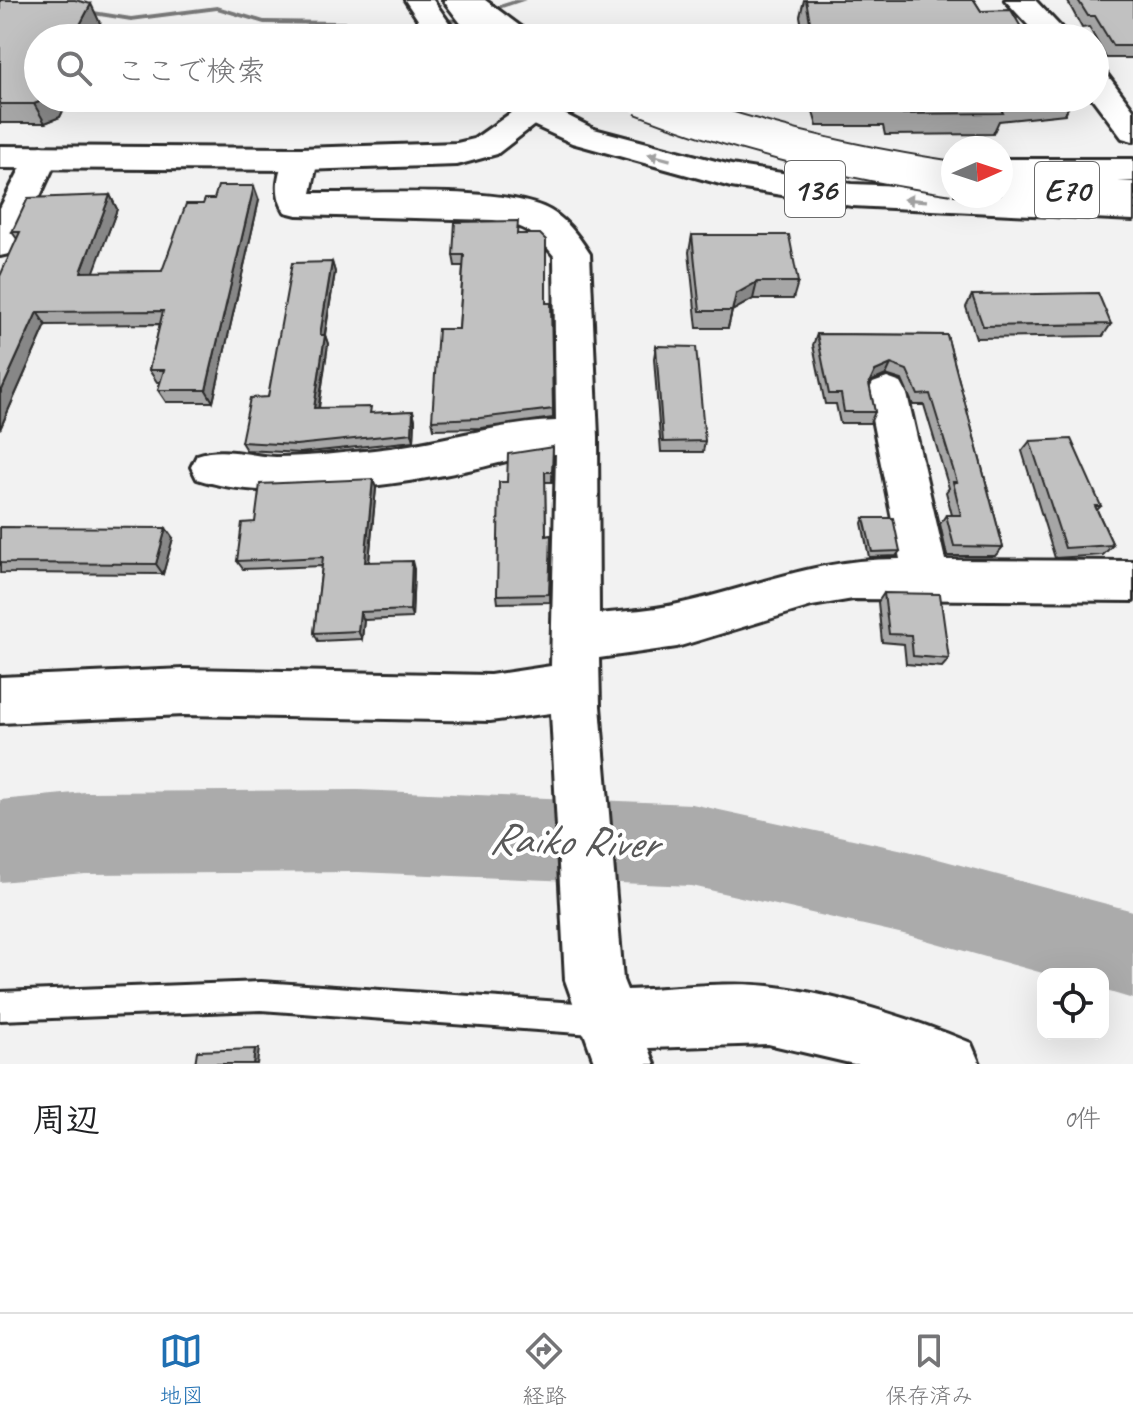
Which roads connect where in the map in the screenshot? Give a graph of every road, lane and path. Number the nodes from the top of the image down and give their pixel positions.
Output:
1 (419, 0) edge
2 (457, 0) edge
3 (466, 0) edge
4 (1019, 0) edge
5 (435, 24) edge
6 (476, 24) edge
7 (501, 24) edge
8 (1042, 24) edge
9 (1109, 99) edge
10 (522, 112) edge
11 (546, 112) edge
12 (604, 112) edge
13 (679, 112) edge
14 (1133, 131) edge
15 (0, 157) edge
16 (42, 157) junction
17 (301, 159) junction
18 (941, 170) edge
19 (1013, 170) edge
20 (1133, 170) edge
21 (941, 176) edge
22 (1013, 185) edge
23 (1133, 193) edge
24 (1133, 208) edge
25 (0, 244) edge
26 (887, 394) dead end
27 (577, 437) junction
28 (212, 467) dead end
29 (926, 577) junction
30 (1133, 581) edge
31 (576, 677) junction
32 (14, 695) edge
33 (0, 1006) edge
34 (608, 1021) edge
35 (950, 1064) edge

1 - 5 main road
2 - 6 main road
3 - 7 main road
4 - 8 main road
9 - 14 main road
10 - 17 main road
24 -> 11 main road, 136
12 - 18 main road, 136
13 - 21 main road, bridge
15 - 16 main road
16 - 17 main road
16 - 25 main road
17 - 27 main road
19 - 20 main road
22 - 23 main road, E70
26 - 29 main road
27 - 28 main road
27 - 31 main road
29 - 30 main road
29 - 31 main road
31 - 32 main road
31 - 34 main road
33 - 34 lane
34 - 35 main road

